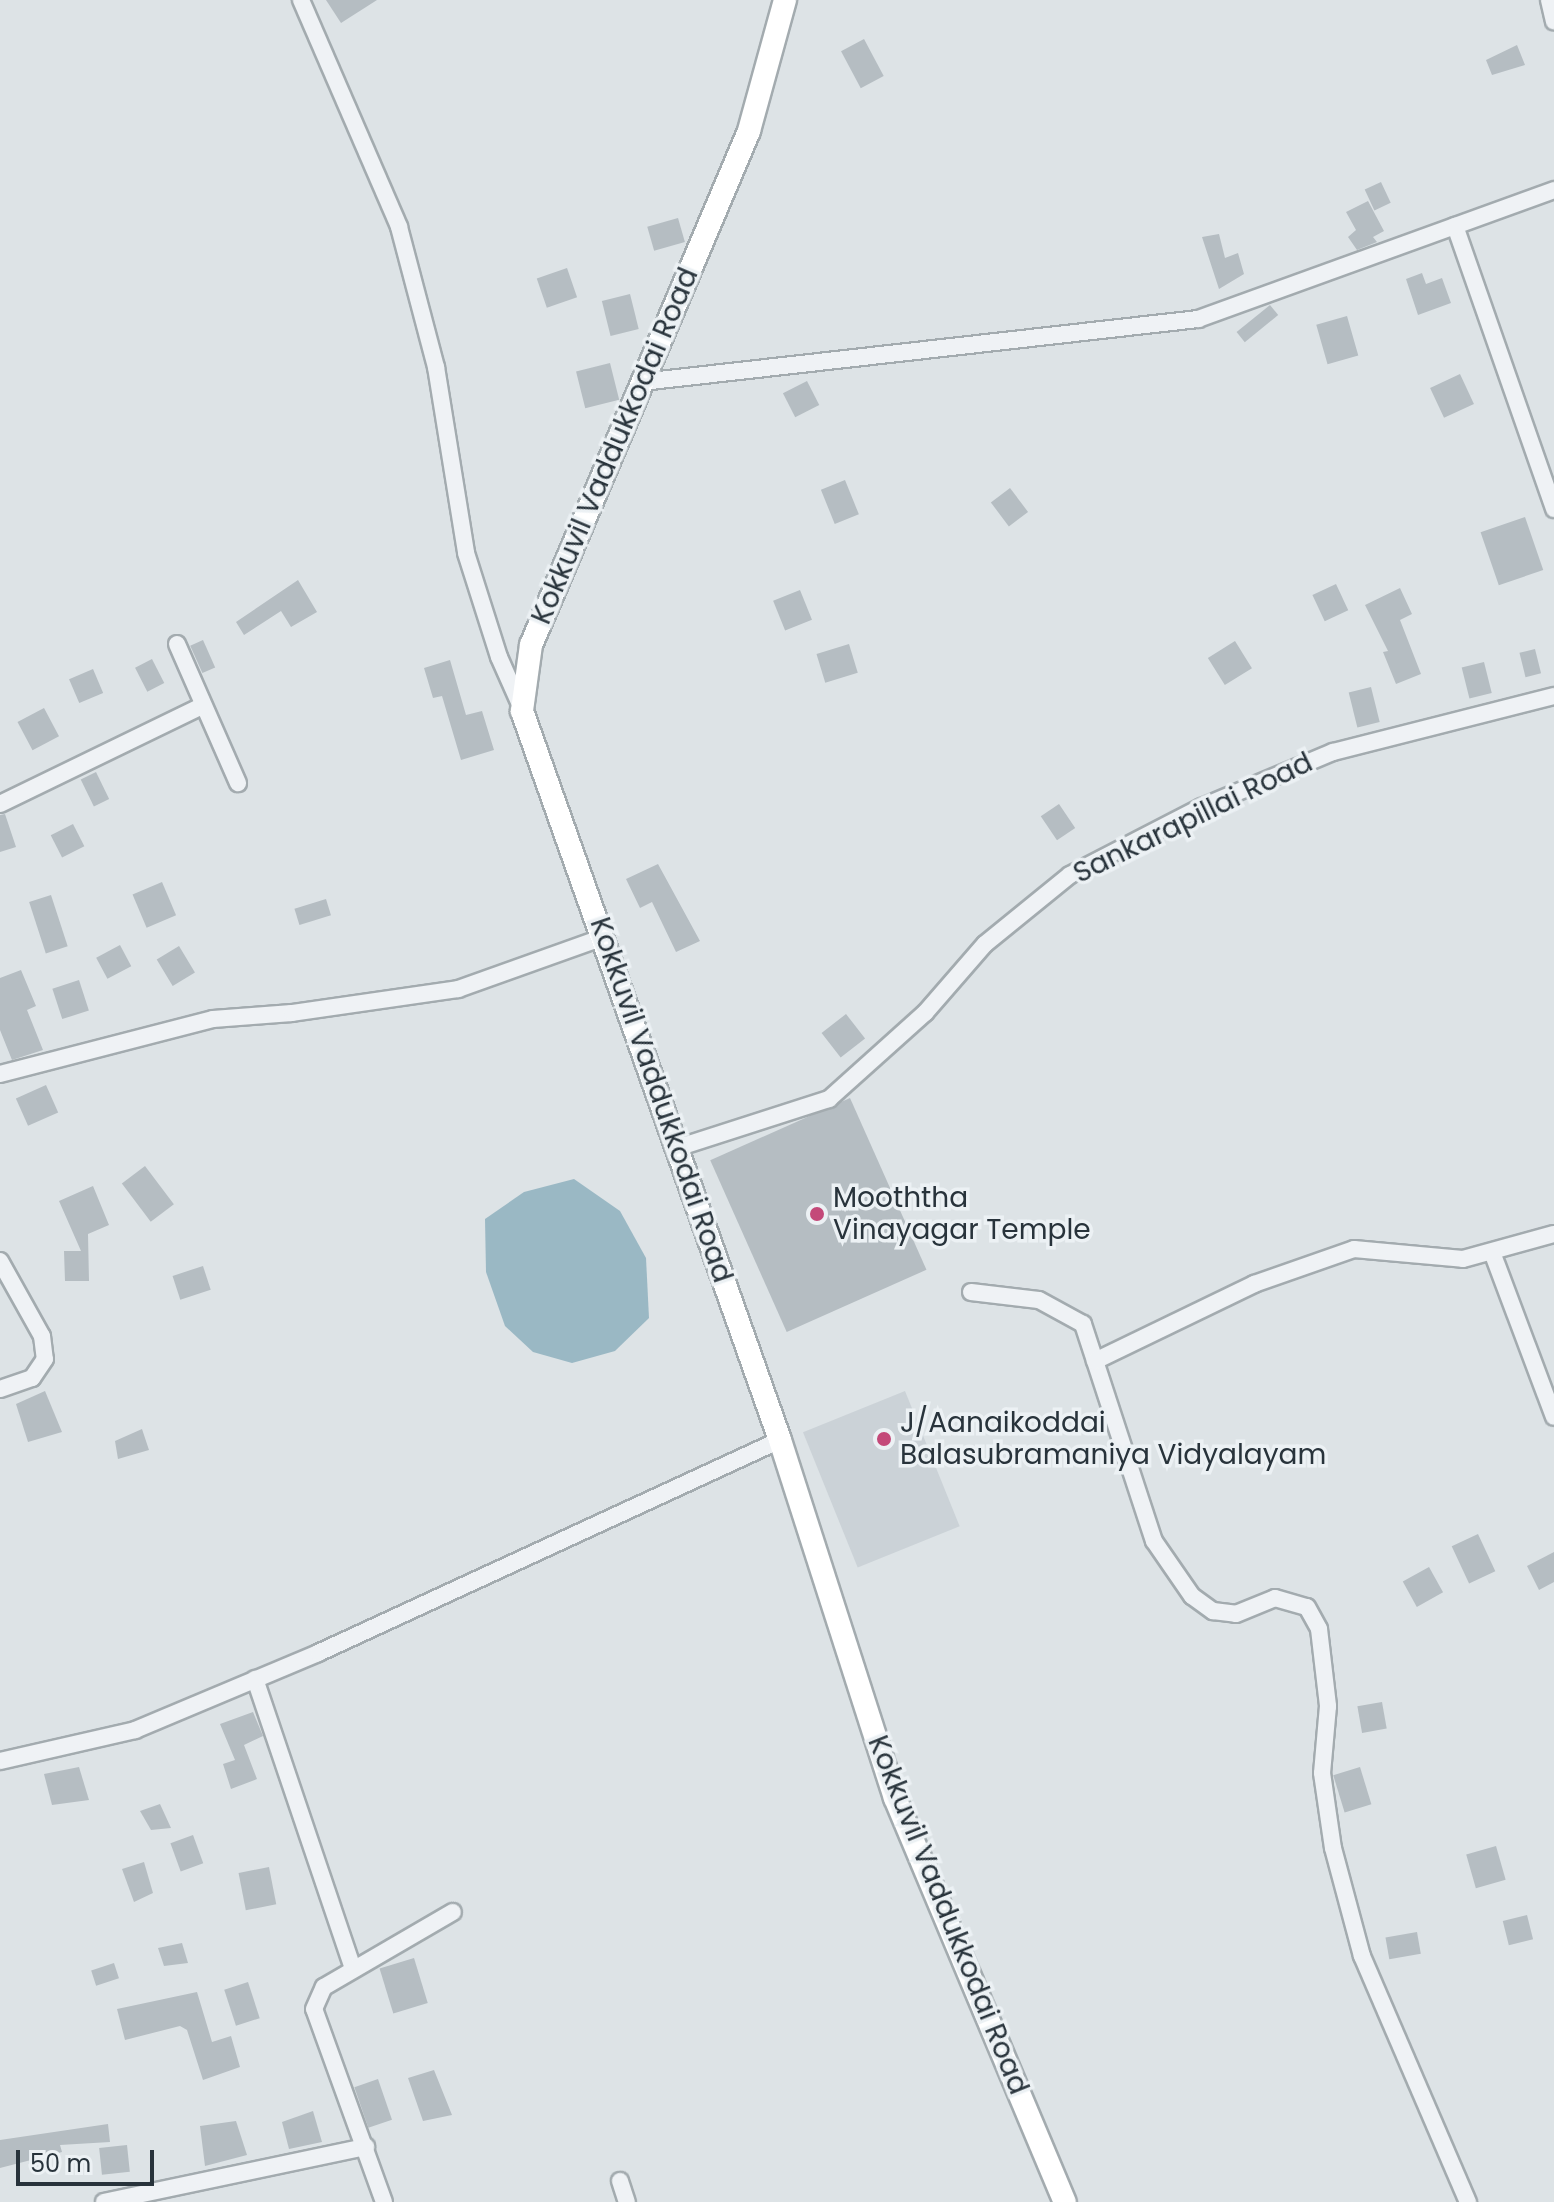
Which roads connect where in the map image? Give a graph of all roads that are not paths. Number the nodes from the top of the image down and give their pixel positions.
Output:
1 (301, 0) edge
2 (785, 0) edge
3 (1549, 0) edge
4 (1554, 21) edge
5 (1554, 190) edge
6 (1455, 226) junction
7 (642, 382) junction
8 (1554, 509) edge
9 (177, 644) dead end
10 (1554, 696) edge
11 (202, 706) junction
12 (522, 711) junction
13 (238, 783) dead end
14 (0, 804) edge
15 (604, 937) junction
16 (0, 1074) edge
17 (680, 1147) junction
18 (1554, 1234) edge
19 (1492, 1252) junction
20 (0, 1261) edge
21 (971, 1292) dead end
22 (1095, 1361) junction
23 (0, 1389) edge
24 (1554, 1417) edge
25 (780, 1440) junction
26 (255, 1679) junction
27 (0, 1761) edge
28 (453, 1912) dead end
29 (353, 1968) junction
30 (366, 2147) junction
31 (620, 2181) dead end
32 (104, 2202) edge
33 (384, 2202) edge
34 (627, 2202) edge
35 (1065, 2202) edge
36 (1468, 2202) edge

1 - 12 street
2 - 7 main road, Kokkuvil Vaddukkodai Road
3 - 4 street
5 - 6 street
6 - 7 street
6 - 8 street
7 - 12 main road, Kokkuvil Vaddukkodai Road
9 - 11 street
10 - 17 street, Sankarapillai Road
11 - 13 street
11 - 14 street
12 - 15 main road, Kokkuvil Vaddukkodai Road
15 - 16 street
15 - 17 main road, Kokkuvil Vaddukkodai Road
17 - 25 main road, Kokkuvil Vaddukkodai Road
18 - 19 street
19 - 22 street
19 - 24 street
20 - 23 street
21 - 22 street
22 - 36 street
25 - 26 street
25 - 35 main road, Kokkuvil Vaddukkodai Road
26 - 27 street
26 - 29 street
28 - 29 street
29 - 30 street
30 - 32 street
30 - 33 street
31 - 34 street

